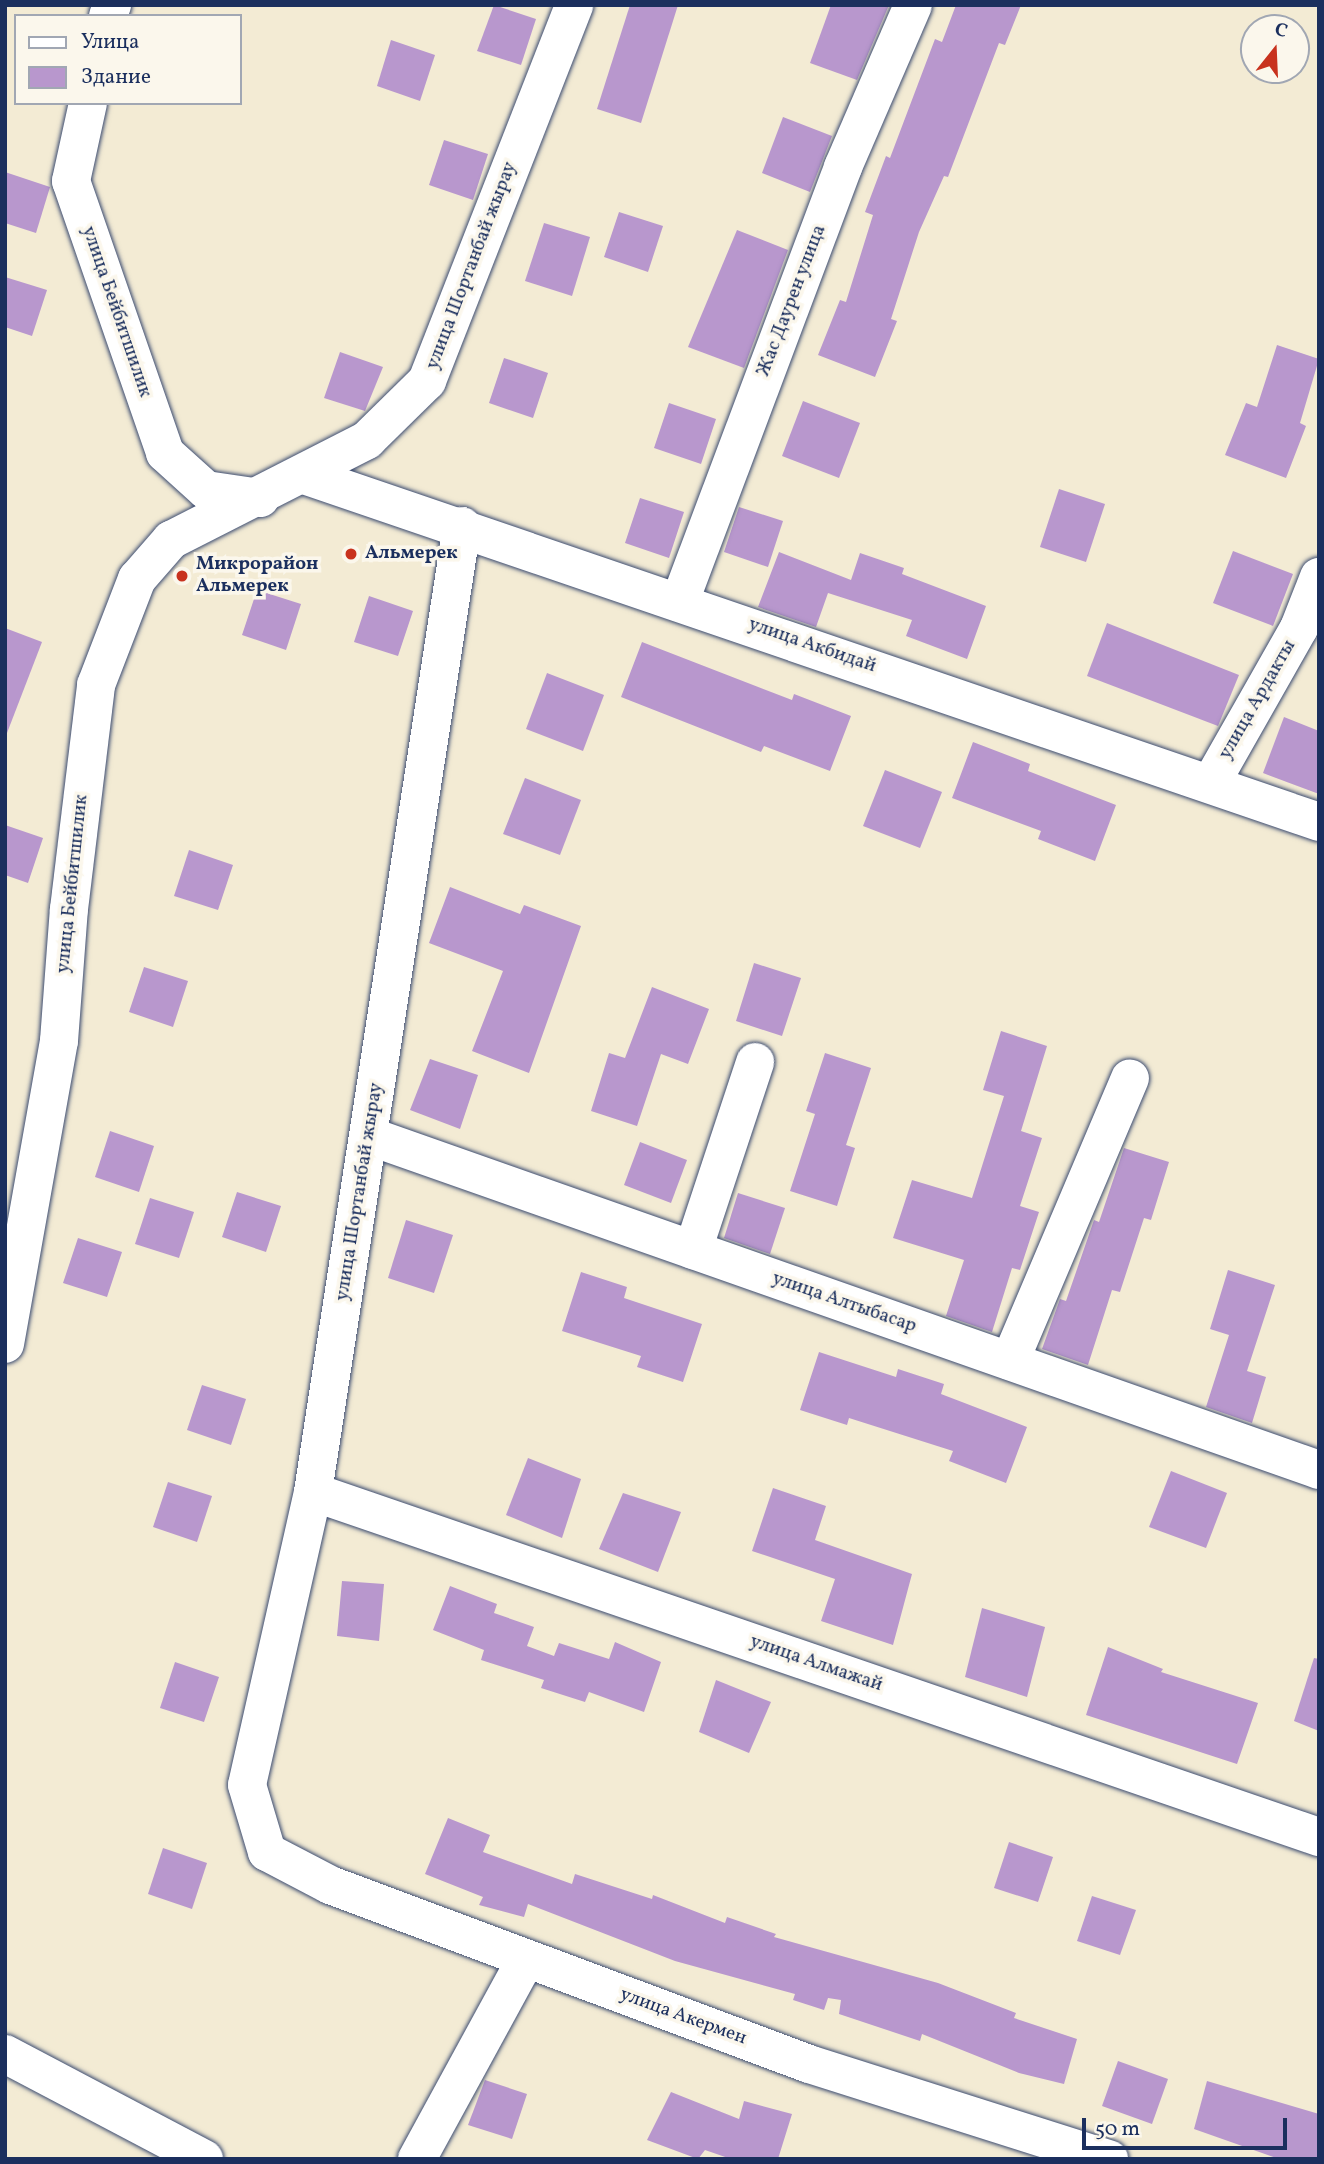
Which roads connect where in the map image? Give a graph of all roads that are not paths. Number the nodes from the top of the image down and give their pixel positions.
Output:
1 (574, 5) edge
2 (912, 5) edge
3 (88, 105) edge
4 (304, 475) junction
5 (260, 498) junction
6 (462, 526) junction
7 (1319, 577) edge
8 (680, 601) junction
9 (1211, 783) junction
10 (1319, 822) edge
11 (754, 1062) dead end
12 (1130, 1078) dead end
13 (369, 1136) junction
14 (693, 1250) junction
15 (5, 1344) edge
16 (1010, 1361) junction
17 (1319, 1469) edge
18 (313, 1492) junction
19 (1319, 1837) edge
20 (267, 1852) joint
21 (526, 1959) junction
22 (5, 2054) edge
23 (204, 2159) edge
24 (417, 2159) edge
25 (1109, 2159) edge

1 - 4 street, улица Шортанбай жырау
2 - 8 street, Жас Даурен улица
3 - 5 street, улица Бейбитшилик
4 - 5 street, улица Бейбитшилик
4 - 6 street, улица Акбидай
5 - 15 street, улица Бейбитшилик
6 - 8 street, улица Акбидай
6 - 13 street, улица Шортанбай жырау
7 - 9 street, улица Ардакты
8 - 9 street, улица Акбидай
9 - 10 street, улица Акбидай
11 - 14 street
12 - 16 street
13 - 14 street, улица Алтыбасар
13 - 18 street, улица Шортанбай жырау
14 - 16 street, улица Алтыбасар
16 - 17 street, улица Алтыбасар
18 - 19 street, улица Алмажай
18 - 20 street, улица Шортанбай жырау
20 - 21 street, улица Акермен
21 - 24 street
21 - 25 street, улица Акермен
22 - 23 street

